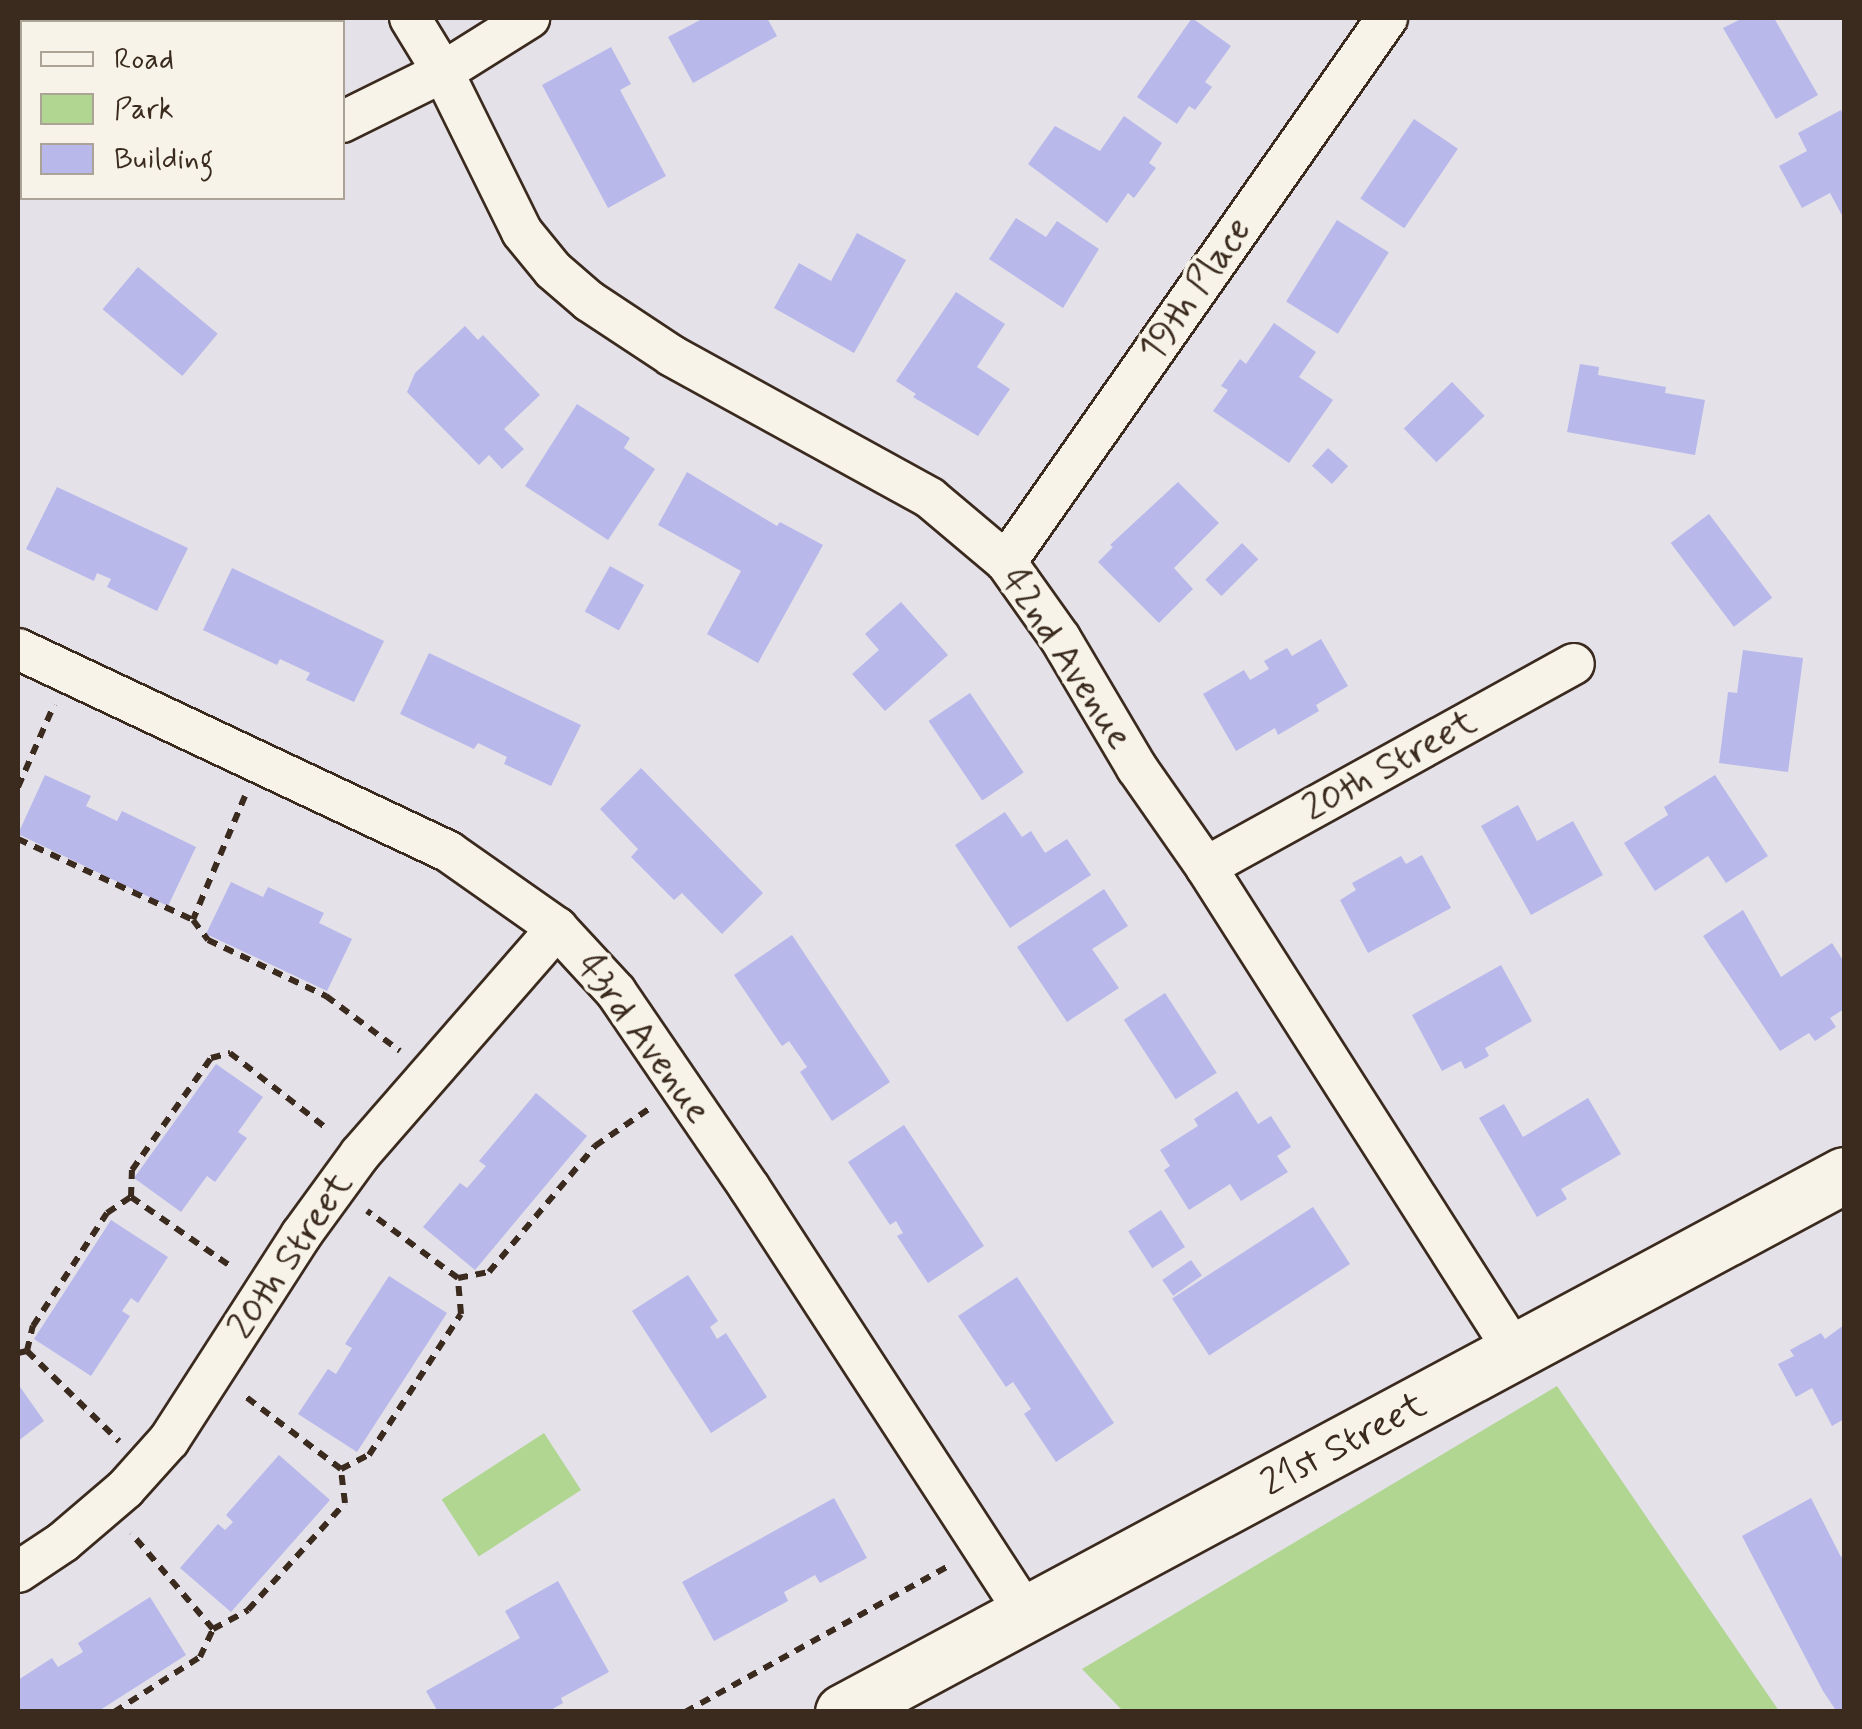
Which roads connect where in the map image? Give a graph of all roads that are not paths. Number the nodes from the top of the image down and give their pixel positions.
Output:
1 (410, 18) edge
2 (529, 18) edge
3 (1387, 18) edge
4 (442, 72) junction
5 (345, 120) edge
6 (1006, 562) junction
7 (18, 649) edge
8 (1574, 664) dead end
9 (1206, 867) junction
10 (556, 928) junction
11 (1844, 1175) edge
12 (1515, 1352) junction
13 (18, 1572) edge
14 (1025, 1612) junction
15 (843, 1712) edge

1 - 4 street, 42nd Avenue
2 - 4 street
3 - 6 street, 19th Place
4 - 5 street
4 - 6 street, 42nd Avenue
6 - 9 street, 42nd Avenue
7 - 10 street, 43rd Avenue
8 - 9 street, 20th Street
9 - 12 street, 42nd Avenue
10 - 13 street, 20th Street
10 - 14 street, 43rd Avenue
11 - 12 street, 21st Street
12 - 14 street, 21st Street
14 - 15 street, 21st Street

